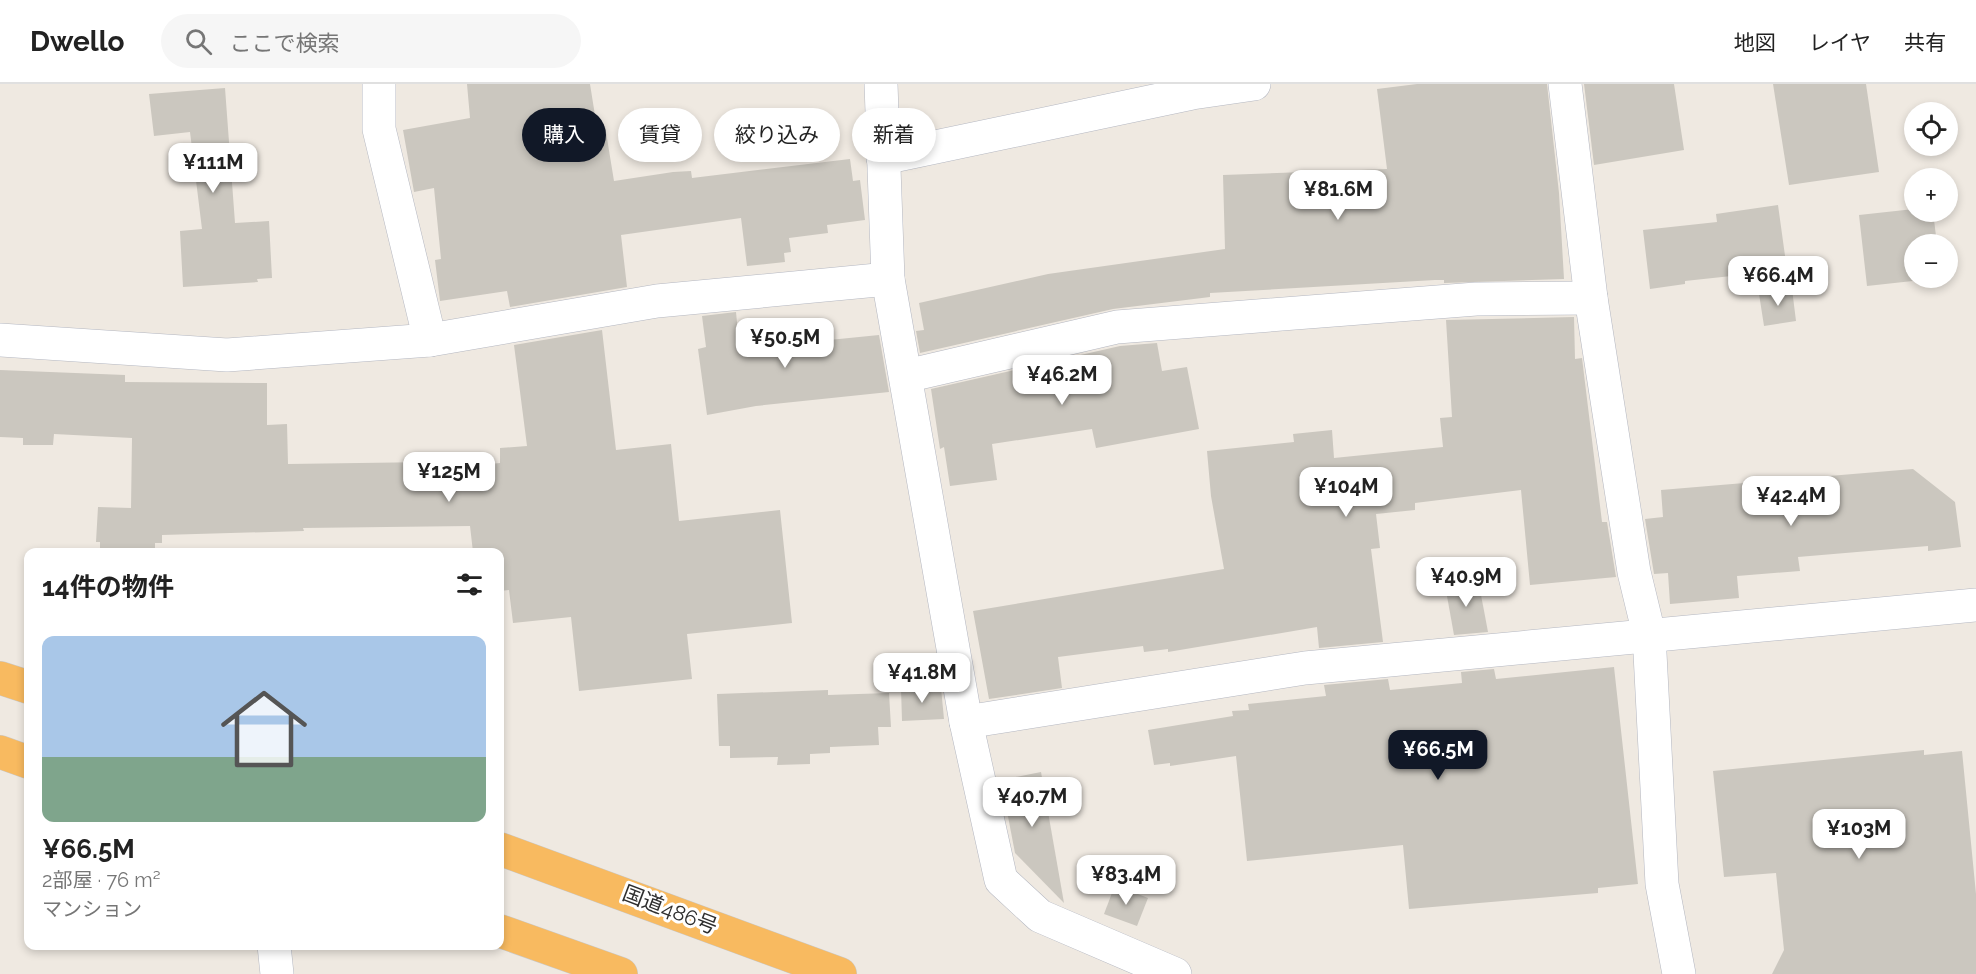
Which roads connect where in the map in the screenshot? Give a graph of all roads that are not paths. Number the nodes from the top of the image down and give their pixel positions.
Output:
1 (379, 84) edge
2 (881, 84) edge
3 (1254, 84) edge
4 (1565, 84) edge
5 (882, 108) edge
6 (936, 147) edge
7 (883, 162) edge
8 (888, 279) junction
9 (1591, 298) junction
10 (0, 340) edge
11 (430, 340) junction
12 (906, 376) junction
13 (1976, 605) edge
14 (1649, 634) junction
15 (0, 678) edge
16 (24, 686) edge
17 (966, 722) junction
18 (0, 752) edge
19 (24, 761) edge
20 (504, 850) edge
21 (504, 932) edge
22 (275, 950) edge
23 (277, 974) edge
24 (621, 974) edge
25 (840, 974) edge
26 (1175, 974) edge
27 (1679, 974) edge

1 - 11 street
2 - 5 street
3 - 6 street
4 - 9 street
7 - 8 street
8 - 11 street
8 - 12 street
9 - 12 street
9 - 14 street
10 - 11 street
12 - 17 street
13 - 14 street
14 - 17 street
14 - 27 street
15 - 16 highway
17 - 26 street
18 - 19 highway
20 - 25 highway, 国道486号
21 - 24 highway
22 - 23 street

